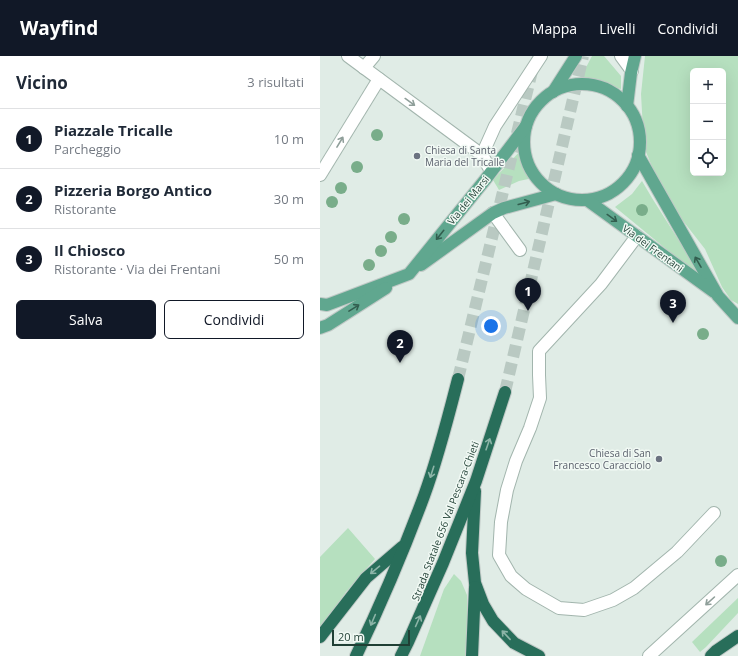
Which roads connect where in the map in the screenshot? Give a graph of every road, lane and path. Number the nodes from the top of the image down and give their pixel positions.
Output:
1 (348, 56) edge
2 (374, 56) edge
3 (541, 56) edge
4 (576, 56) edge
5 (621, 56) edge
6 (635, 56) edge
7 (364, 68) junction
8 (632, 71) junction
9 (379, 79) junction
10 (553, 92) junction
11 (627, 106) junction
12 (526, 126) junction
13 (482, 155) junction
14 (638, 155) junction
15 (491, 171) junction
16 (320, 175) edge
17 (556, 194) junction
18 (587, 200) junction
19 (493, 213) junction
20 (636, 236) junction
21 (520, 250) dead end
22 (409, 274) junction
23 (718, 296) junction
24 (320, 304) edge
25 (738, 318) edge
26 (320, 328) edge
27 (458, 379) tunnel mouth
28 (505, 392) tunnel mouth
29 (476, 481) junction
30 (714, 513) dead end
31 (405, 546) junction
32 (738, 575) edge
33 (476, 583) junction
34 (738, 636) edge
35 (320, 637) edge
36 (356, 656) edge
37 (401, 656) edge
38 (472, 656) edge
39 (539, 656) edge
40 (649, 656) edge
41 (710, 656) edge

1 - 7 street
2 - 7 street
3 - 13 street
4 - 10 main road
5 - 8 street
6 - 8 main road
7 - 9 street
8 - 11 main road
9 -> 13 street
16 -> 9 street
10 - 11 main road
10 - 12 main road
11 - 14 main road
12 - 15 main road, Via dei Marsi
12 - 17 main road
13 - 15 street
14 - 18 main road
23 -> 14 main road, Via dei Frentani
15 -> 22 main road, Via dei Marsi
17 - 18 main road
19 -> 17 main road, Via dei Marsi
18 -> 20 main road, Via dei Frentani
19 - 21 street
19 - 22 main road, Via dei Marsi
20 - 23 main road, Via dei Frentani
20 - 30 street
22 - 24 main road, Via dei Marsi
26 -> 22 main road, Via dei Marsi
23 - 25 main road, Via dei Frentani
27 -> 31 highway
29 -> 28 highway, Strada Statale 656 Val Pescara-Chieti
29 - 33 highway
37 -> 29 highway, Strada Statale 656 Val Pescara-Chieti
31 -> 35 highway
31 -> 36 highway
32 -> 40 street
33 - 38 highway
39 -> 33 highway
34 - 41 highway

